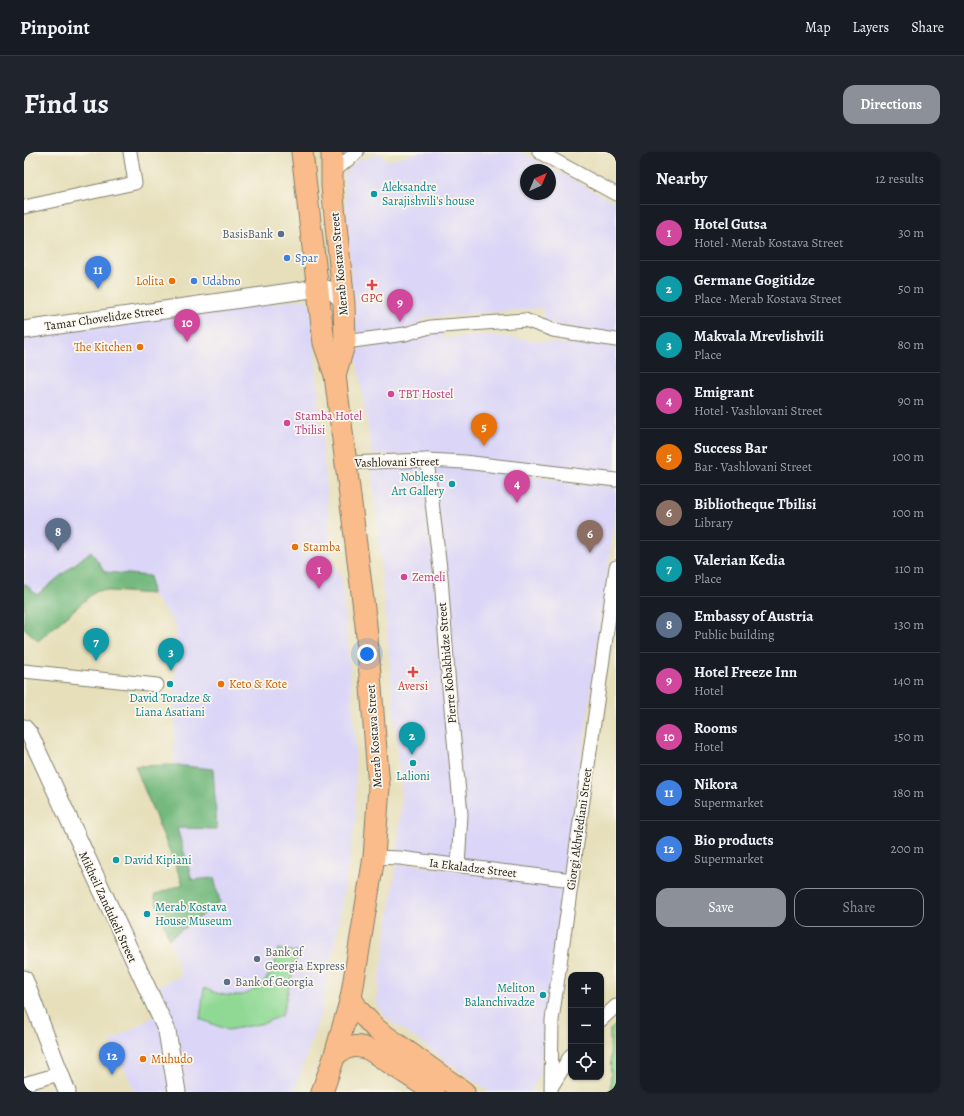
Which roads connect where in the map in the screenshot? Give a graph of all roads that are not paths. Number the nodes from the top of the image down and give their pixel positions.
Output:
1 (130, 152) edge
2 (332, 152) edge
3 (357, 152) edge
4 (540, 152) edge
5 (303, 156) edge
6 (332, 173) junction
7 (616, 194) edge
8 (24, 206) edge
9 (318, 288) junction
10 (344, 304) junction
11 (24, 330) edge
12 (616, 340) edge
13 (345, 342) junction
14 (335, 375) junction
15 (427, 460) junction
16 (346, 463) junction
17 (616, 480) edge
18 (616, 567) edge
19 (24, 671) edge
20 (157, 685) dead end
21 (24, 728) edge
22 (374, 858) junction
23 (458, 866) junction
24 (572, 880) junction
25 (24, 979) edge
26 (351, 998) junction
27 (616, 1006) edge
28 (604, 1017) edge
29 (335, 1055) junction
30 (568, 1060) edge
31 (59, 1074) junction
32 (24, 1084) edge
33 (325, 1089) edge
34 (551, 1089) edge
35 (66, 1092) edge
36 (177, 1092) edge
37 (434, 1092) edge
38 (464, 1092) edge

1 - 8 street
2 - 6 main road, Merab Kostava Street
3 - 6 street
4 - 7 street
5 - 9 main road, Merab Kostava Street
6 - 10 main road, Merab Kostava Street
9 - 10 street, Tamar Chovelidze Street
9 - 11 street, Tamar Chovelidze Street
9 - 14 main road, Merab Kostava Street
10 - 13 main road, Merab Kostava Street
12 - 13 street
13 - 14 main road, Merab Kostava Street
14 - 16 main road, Merab Kostava Street
15 - 16 street, Vashlovani Street
15 - 17 street, Vashlovani Street
15 - 23 street, Pierre Kobakhidze Street
16 - 22 main road, Merab Kostava Street
18 - 24 street, Giorgi Akhvlediani Street
19 - 20 street
21 - 36 street, Mikheil Zandukeli Street
22 - 23 street, Ia Ekaladze Street
22 - 26 main road, Merab Kostava Street
23 - 24 street, Ia Ekaladze Street
24 - 34 street, Giorgi Akhvlediani Street
25 - 31 street
26 - 29 main road, Merab Kostava Street
26 - 38 main road
27 - 28 street
29 - 33 main road, Merab Kostava Street
29 - 37 main road
30 - 34 street
31 - 32 street
31 - 35 street

